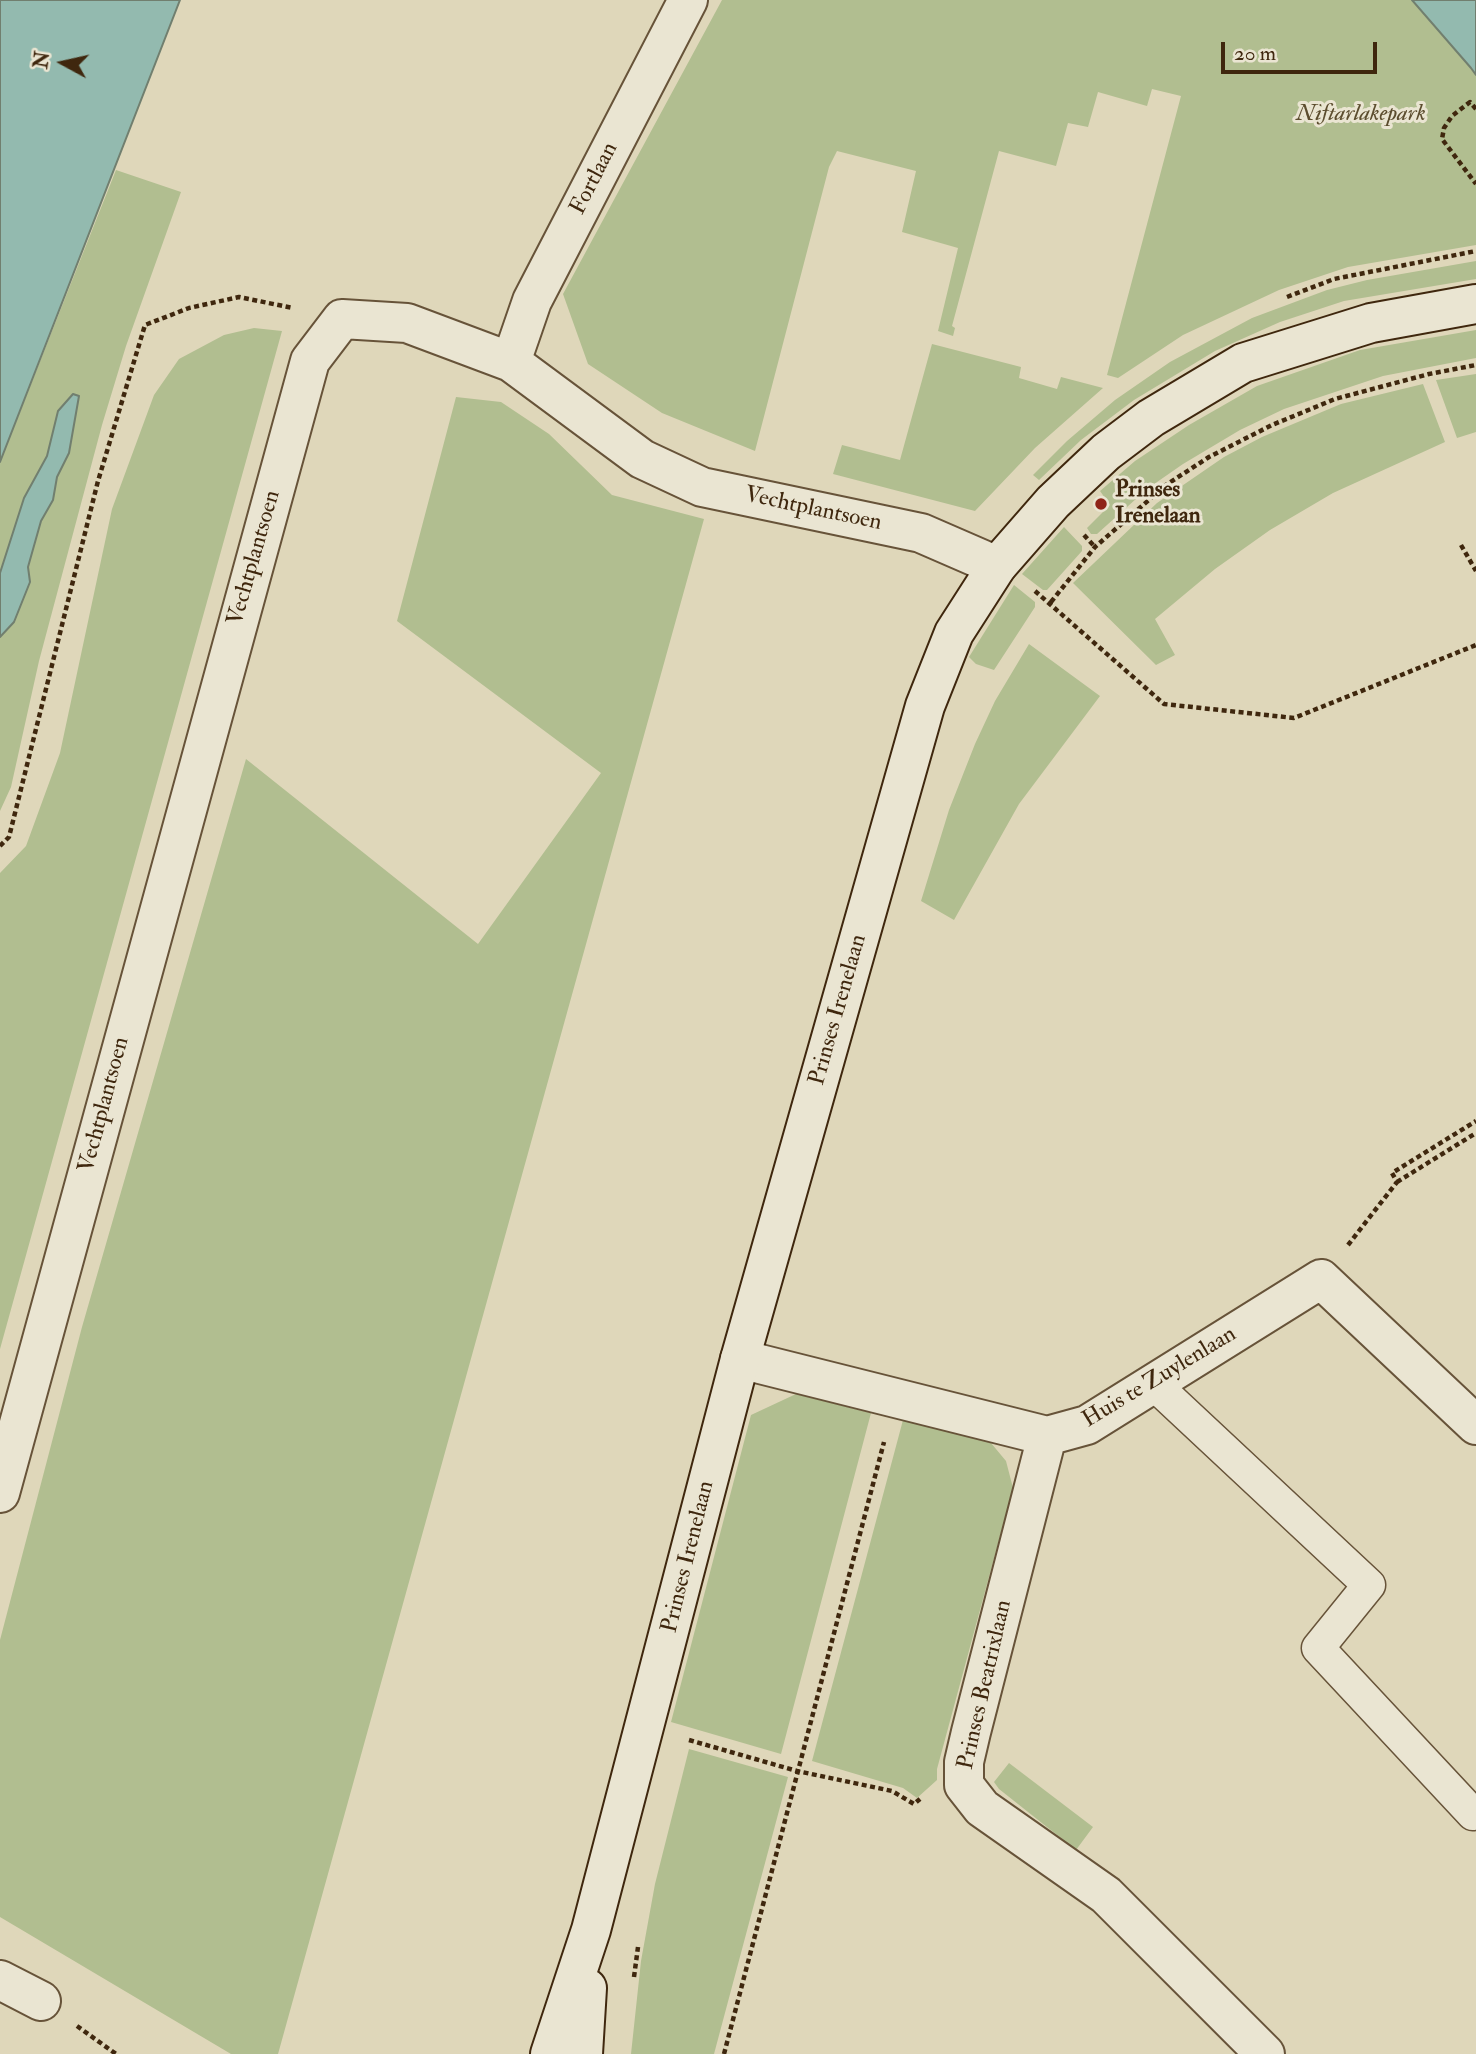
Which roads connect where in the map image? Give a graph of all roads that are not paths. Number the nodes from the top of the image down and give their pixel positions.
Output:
1 (688, 0) edge
2 (1476, 304) edge
3 (511, 362) junction
4 (997, 566) junction
5 (740, 1359) junction
6 (1155, 1385) junction
7 (1476, 1425) edge
8 (1048, 1436) junction
9 (0, 1493) edge
10 (1473, 1814) dead end
11 (592, 1930) junction
12 (0, 1980) edge
13 (41, 2001) dead end
14 (550, 2054) edge
15 (583, 2054) edge
16 (1265, 2054) edge

1 - 3 street, Fortlaan
2 - 4 street, Prinses Irenelaan
3 - 4 street, Vechtplantsoen
3 - 9 street, Vechtplantsoen
4 - 5 street, Prinses Irenelaan
5 - 8 street
5 - 11 street, Prinses Irenelaan
6 - 7 street, Huis te Zuylenlaan
6 - 8 street, Huis te Zuylenlaan
6 - 10 lane
8 - 16 street, Prinses Beatrixlaan
11 - 14 street, Prinses Irenelaan
11 - 15 street, Prinses Irenelaan
12 - 13 street

